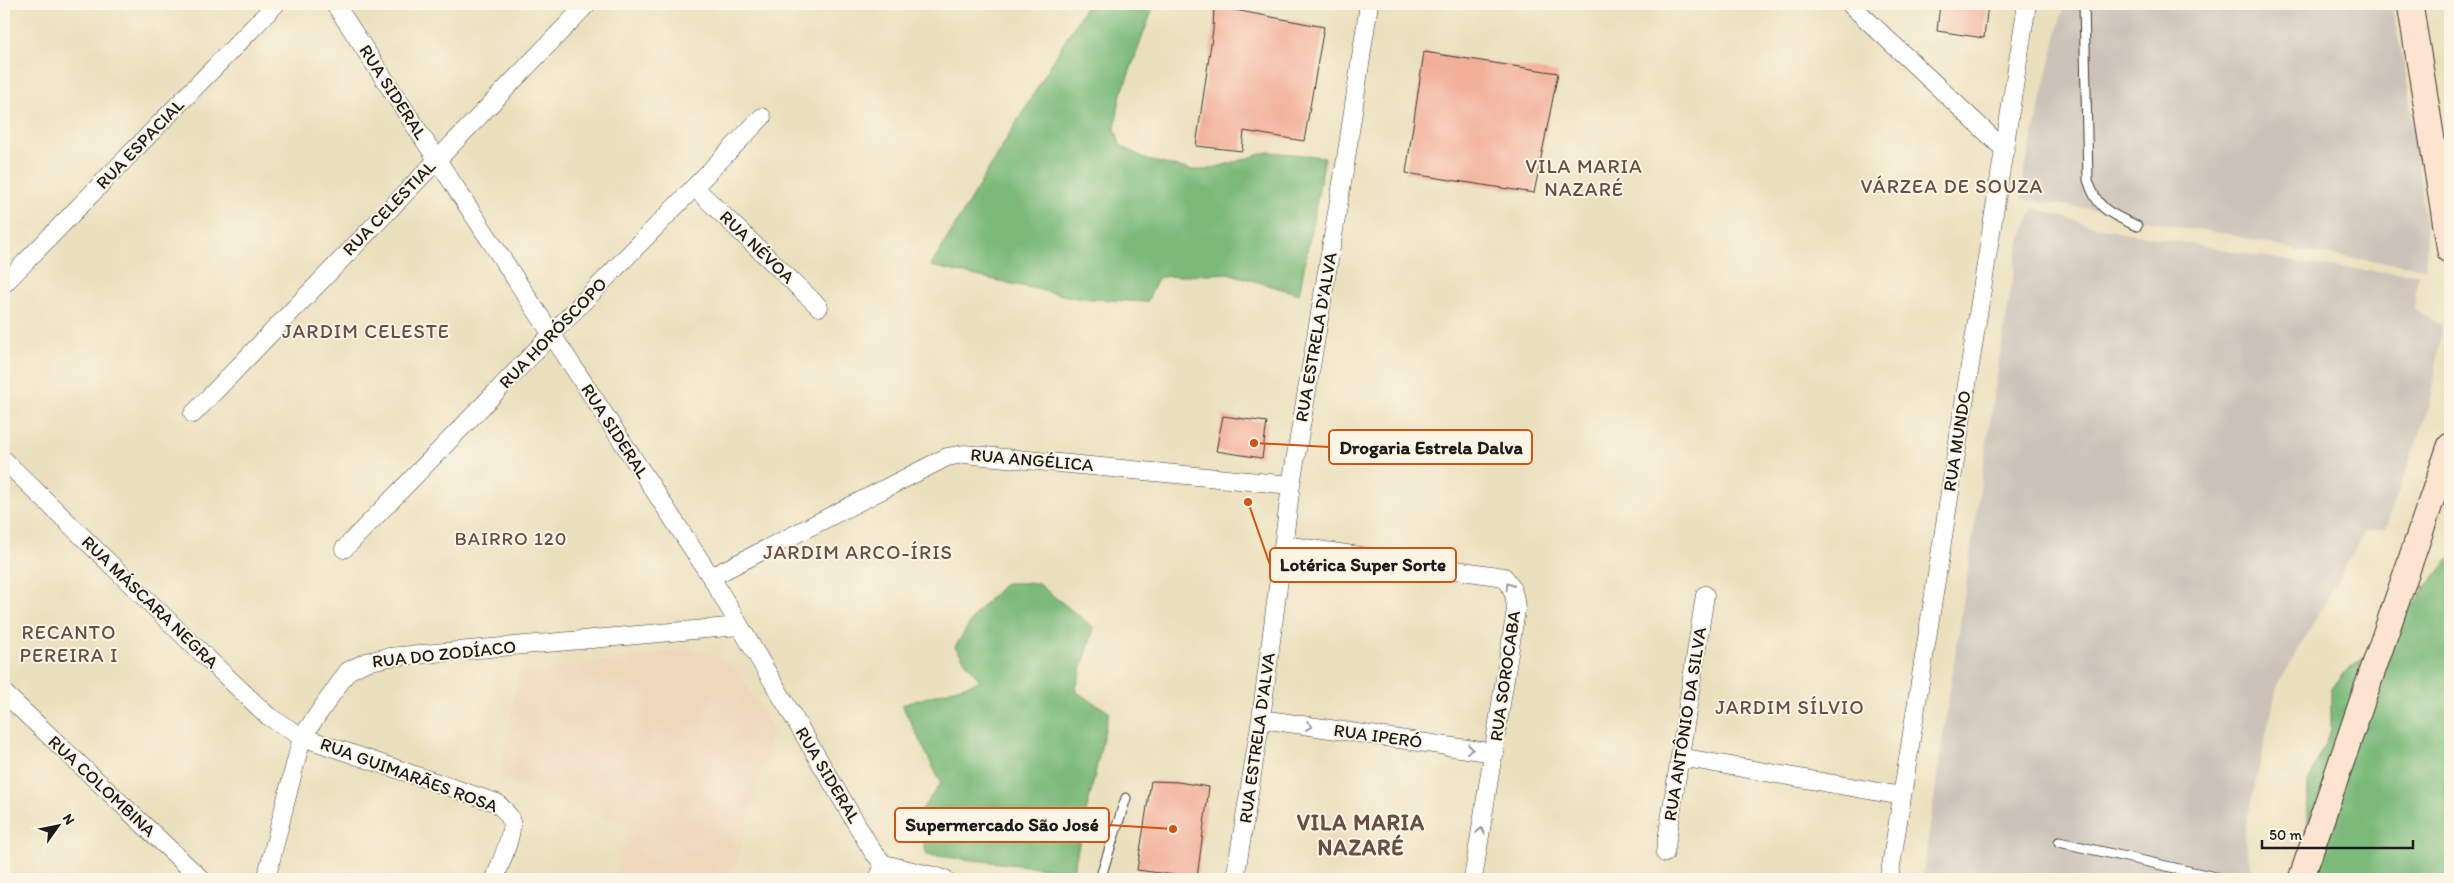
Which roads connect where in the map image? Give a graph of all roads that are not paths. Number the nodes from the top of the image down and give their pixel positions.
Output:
1 (276, 4) edge
2 (336, 4) edge
3 (587, 4) edge
4 (1369, 4) edge
5 (1850, 4) edge
6 (2027, 4) edge
7 (2084, 4) edge
8 (2410, 4) edge
9 (762, 117) dead end
10 (2005, 150) junction
11 (437, 158) junction
12 (694, 187) junction
13 (2137, 226) dead end
14 (2450, 250) edge
15 (4, 284) edge
16 (819, 306) dead end
17 (552, 335) junction
18 (193, 414) dead end
19 (2450, 446) edge
20 (4, 460) edge
21 (1291, 484) junction
22 (1284, 544) junction
23 (344, 549) dead end
24 (711, 577) junction
25 (1705, 595) dead end
26 (739, 626) junction
27 (4, 693) edge
28 (1261, 719) junction
29 (302, 737) junction
30 (1495, 753) junction
31 (1680, 757) junction
32 (1902, 796) junction
33 (1126, 798) dead end
34 (2059, 842) dead end
35 (1665, 853) dead end
36 (881, 872) edge
37 (201, 879) edge
38 (266, 879) edge
39 (495, 879) edge
40 (946, 879) edge
41 (1100, 879) edge
42 (1235, 879) edge
43 (1473, 879) edge
44 (1889, 879) edge
45 (2224, 879) edge
46 (2301, 879) edge

1 - 15 street, RUA ESPACIAL
2 - 11 street, RUA SIDERAL
3 - 11 street, RUA CELESTIAL
4 - 21 street, RUA ESTRELA D'ALVA
5 - 10 street
6 - 10 street, RUA MUNDO
7 - 13 lane
8 - 14 street
9 - 12 street, RUA HORÓSCOPO
10 - 32 street, RUA MUNDO
11 - 17 street, RUA SIDERAL
11 - 18 street, RUA CELESTIAL
12 - 16 street, RUA NÉVOA
12 - 17 street, RUA HORÓSCOPO
17 - 23 street, RUA HORÓSCOPO
17 - 24 street, RUA SIDERAL
19 - 46 street
20 - 29 street, RUA MÁSCARA NEGRA
21 - 22 street, RUA ESTRELA D'ALVA
21 - 24 street, RUA ANGÉLICA
22 - 28 street, RUA ESTRELA D'ALVA
30 -> 22 street, RUA SOROCABA
24 - 26 street, RUA SIDERAL
25 - 31 street, RUA ANTÔNIO DA SILVA
26 - 29 street, RUA DO ZODÍACO
26 - 36 street, RUA SIDERAL
27 - 37 street, RUA COLOMBINA
28 -> 30 street, RUA IPERÓ
28 - 42 street, RUA ESTRELA D'ALVA
29 - 38 street, RUA DO ZODÍACO
29 - 39 street, RUA GUIMARÃES ROSA
43 -> 30 street, RUA SOROCABA
31 - 32 street
31 - 35 street, RUA ANTÔNIO DA SILVA
32 - 44 street, RUA MUNDO
33 - 41 lane
34 - 45 lane
36 - 40 street

